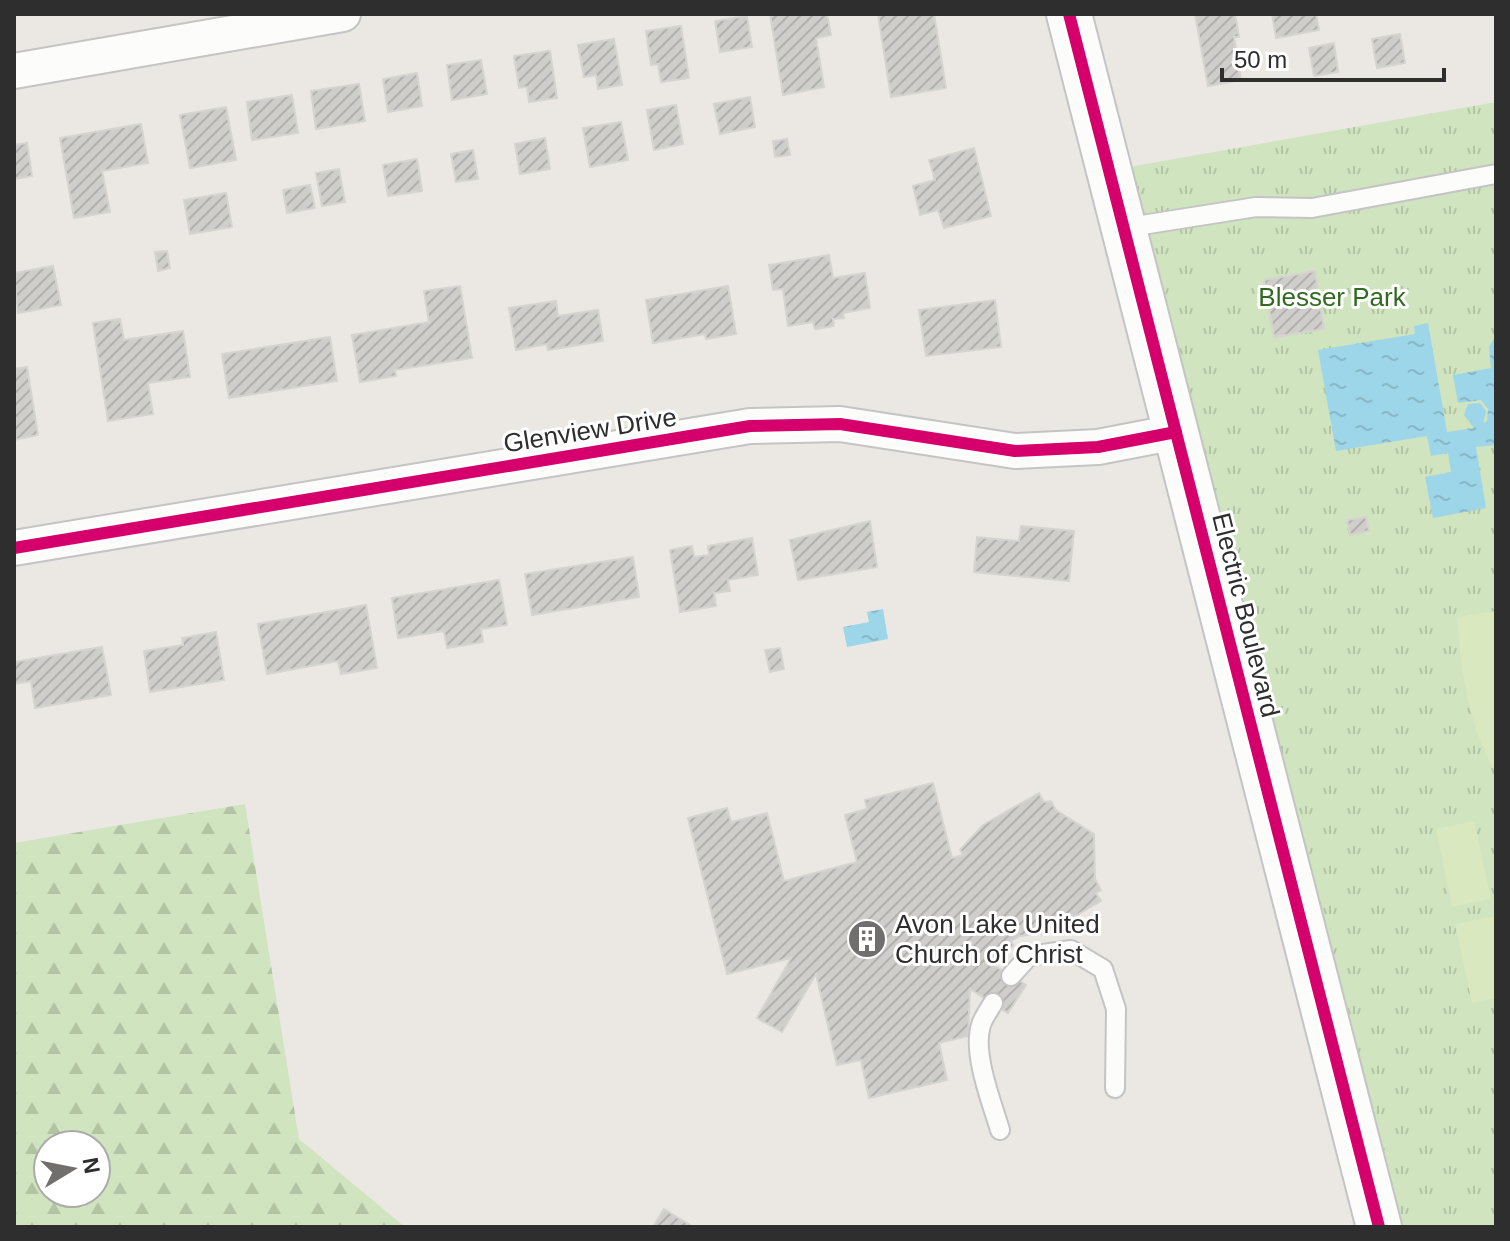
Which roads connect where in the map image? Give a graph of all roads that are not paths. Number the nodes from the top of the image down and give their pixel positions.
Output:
1 (343, 14) edge
2 (1069, 14) edge
3 (14, 71) edge
4 (1496, 174) edge
5 (1123, 228) junction
6 (1176, 432) junction
7 (14, 548) edge
8 (1011, 976) dead end
9 (993, 1003) dead end
10 (1115, 1088) dead end
11 (1000, 1130) dead end
12 (1379, 1227) edge

1 - 3 street
2 - 5 street, Electric Boulevard
4 - 5 lane
5 - 6 street, Electric Boulevard
6 - 7 street, Glenview Drive
6 - 12 street, Electric Boulevard
8 - 10 lane
9 - 11 lane

